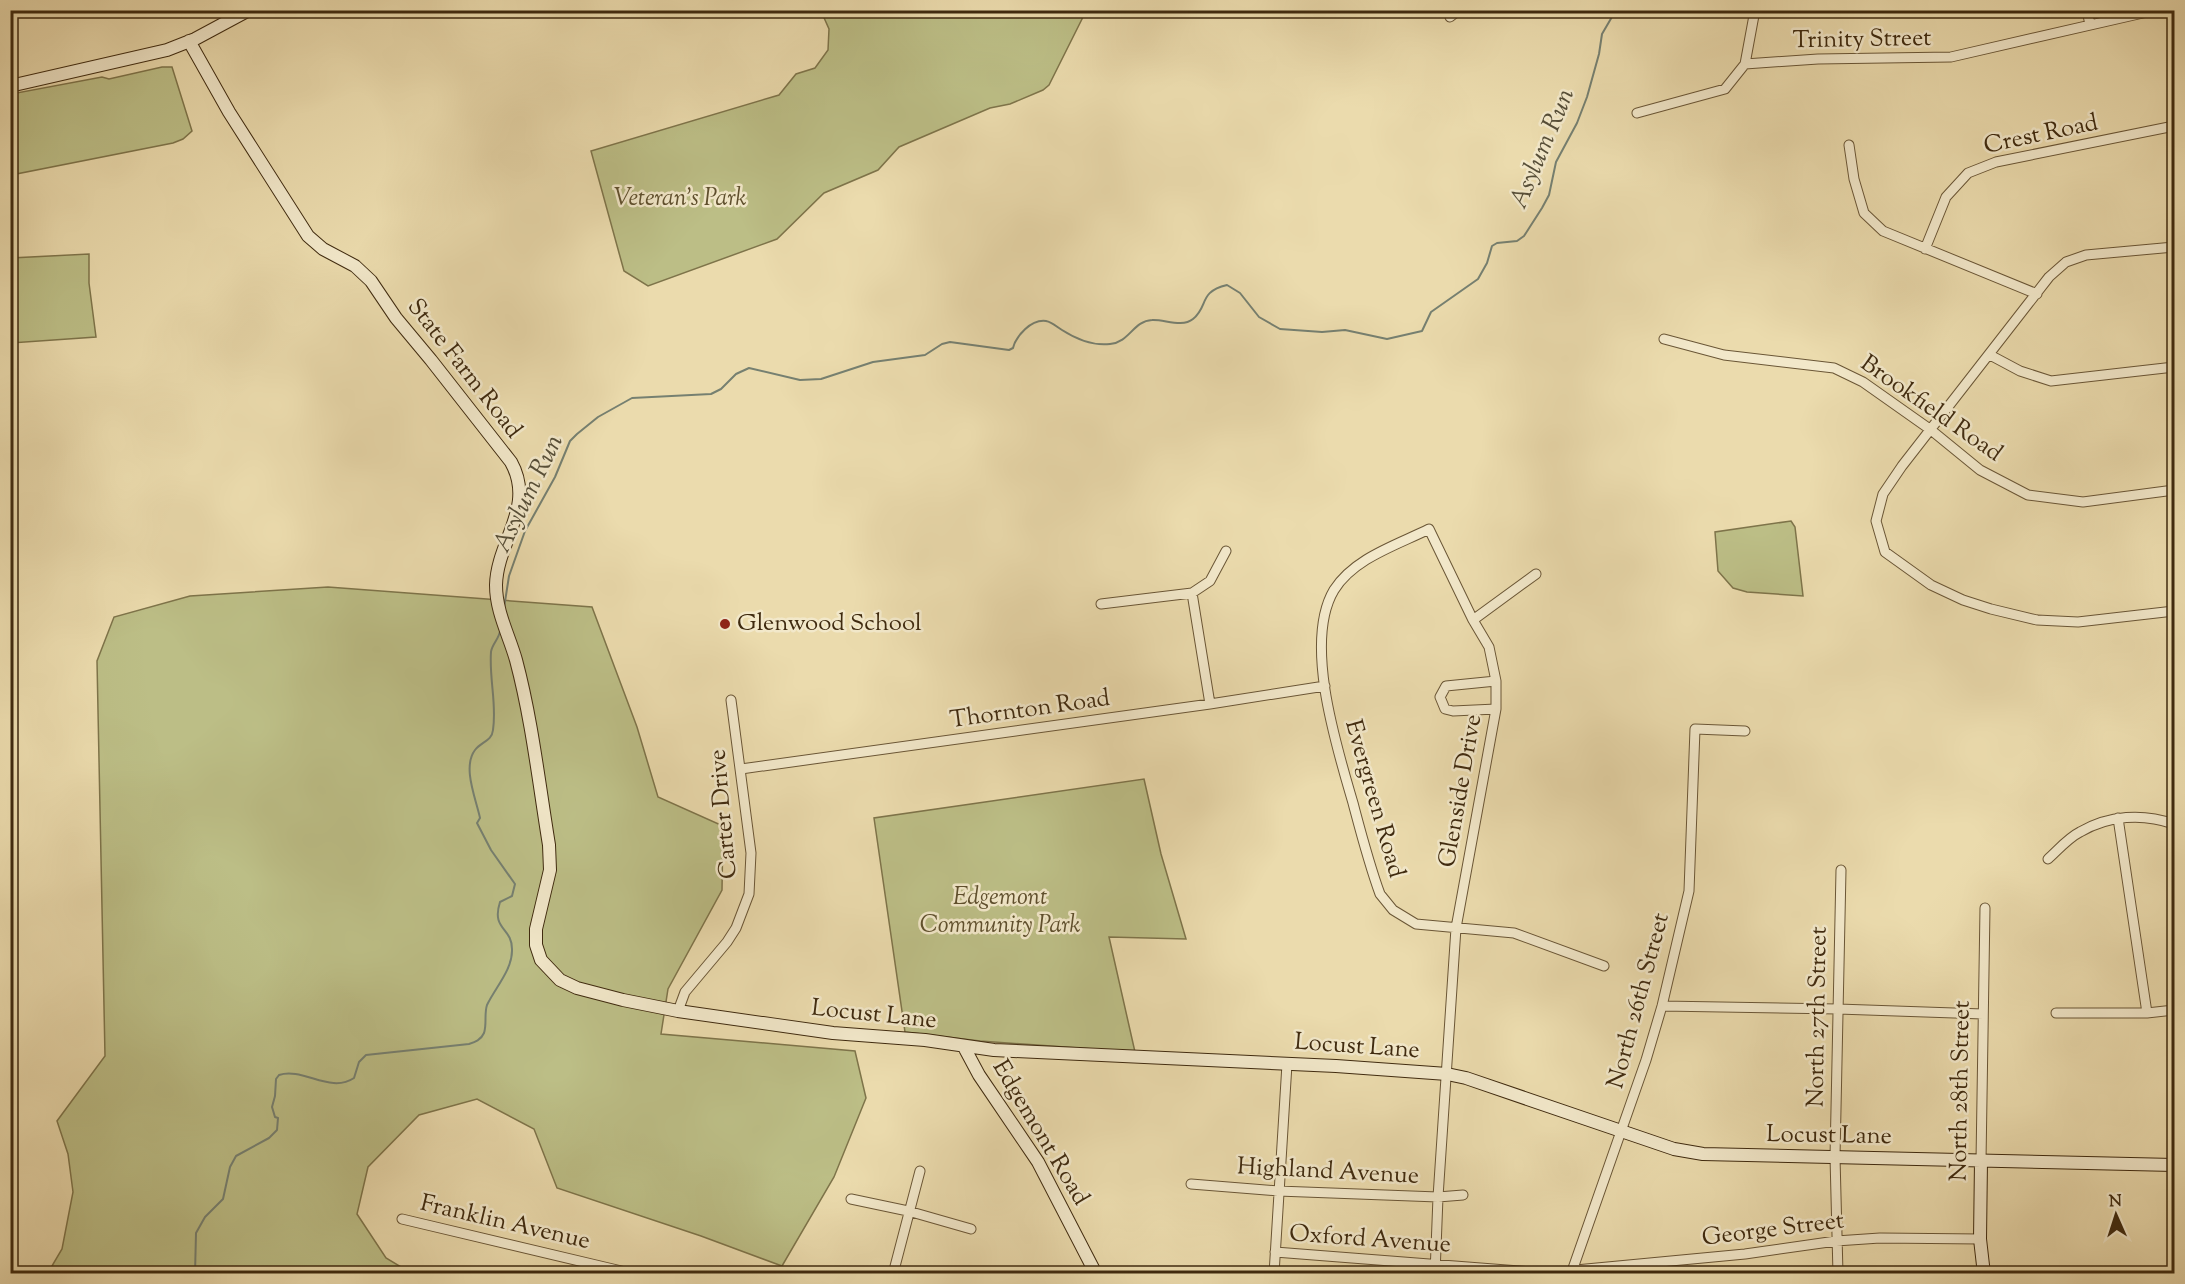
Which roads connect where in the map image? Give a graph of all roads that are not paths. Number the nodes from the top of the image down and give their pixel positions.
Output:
1 (249, 10) edge
2 (1459, 10) edge
3 (1755, 10) edge
4 (2087, 10) edge
5 (2156, 10) edge
6 (1450, 17) dead end
7 (2090, 25) junction
8 (189, 41) junction
9 (1745, 64) junction
10 (10, 86) edge
11 (1637, 113) dead end
12 (2175, 126) edge
13 (1849, 145) dead end
14 (2175, 247) edge
15 (1925, 249) junction
16 (2037, 294) junction
17 (1664, 339) dead end
18 (1990, 355) junction
19 (2175, 367) edge
20 (1931, 430) junction
21 (2175, 490) edge
22 (1429, 529) joint
23 (1226, 550) dead end
24 (1536, 574) dead end
25 (1192, 593) junction
26 (1101, 604) dead end
27 (2175, 611) edge
28 (1473, 620) junction
29 (1496, 681) junction
30 (1324, 686) junction
31 (731, 700) dead end
32 (1210, 705) junction
33 (1496, 709) junction
34 (1745, 731) dead end
35 (741, 769) junction
36 (2118, 818) junction
37 (2175, 824) edge
38 (2048, 859) dead end
39 (1841, 870) dead end
40 (1985, 908) dead end
41 (1456, 928) junction
42 (541, 960) joint
43 (1604, 966) dead end
44 (1662, 1006) junction
45 (1838, 1009) junction
46 (2175, 1010) edge
47 (678, 1011) junction
48 (2056, 1013) dead end
49 (2147, 1013) junction
50 (1983, 1014) junction
51 (963, 1047) junction
52 (1287, 1064) junction
53 (1448, 1074) junction
54 (1621, 1130) junction
55 (1835, 1157) junction
56 (1981, 1161) junction
57 (2175, 1165) edge
58 (920, 1171) dead end
59 (1191, 1184) dead end
60 (1278, 1191) junction
61 (1463, 1195) dead end
62 (1438, 1197) junction
63 (851, 1199) dead end
64 (908, 1212) junction
65 (402, 1219) dead end
66 (971, 1228) dead end
67 (1980, 1239) junction
68 (1836, 1241) junction
69 (1275, 1252) junction
70 (1435, 1268) edge
71 (1571, 1273) edge
72 (634, 1274) edge
73 (893, 1274) edge
74 (1096, 1274) edge
75 (1274, 1274) edge
76 (1838, 1274) edge
77 (1984, 1274) edge

1 - 8 street
2 - 6 street
3 - 9 street
4 - 7 street
5 - 7 street, Trinity Street
7 - 9 street, Trinity Street
8 - 10 street
8 - 42 street, State Farm Road
9 - 11 street
12 - 15 street, Crest Road
13 - 15 street
14 - 16 street
15 - 16 street
16 - 18 street
17 - 20 street, Brookfield Road
18 - 19 street
18 - 20 street
20 - 21 street, Brookfield Road
20 - 27 street
22 - 28 street, Glenside Drive
22 - 30 street, Evergreen Road
23 - 25 street
24 - 28 street
25 - 26 street
25 - 32 street
28 - 29 street, Glenside Drive
29 - 33 street, Glenside Drive
29 - 33 street
30 - 32 street, Thornton Road
30 - 41 street, Evergreen Road
31 - 35 street, Carter Drive
32 - 35 street, Thornton Road
33 - 41 street, Glenside Drive
34 - 44 street, North 26th Street
35 - 47 street, Carter Drive
36 - 37 street
36 - 38 street
36 - 49 street
39 - 45 street, North 27th Street
40 - 50 street, North 28th Street
41 - 43 street, Evergreen Road
41 - 53 street, Glenside Drive
42 - 47 street, Locust Lane
44 - 45 street
44 - 54 street, North 26th Street
45 - 50 street
45 - 55 street, North 27th Street
46 - 49 street
47 - 51 street, Locust Lane
48 - 49 street
50 - 56 street, North 28th Street
51 - 52 street, Locust Lane
51 - 74 street, Edgemont Road
52 - 53 street, Locust Lane
52 - 60 street
53 - 54 street, Locust Lane
53 - 62 street, Glenside Drive
54 - 55 street, Locust Lane
54 - 71 street, North 26th Street
55 - 56 street, Locust Lane
55 - 68 street, North 27th Street
56 - 57 street, Locust Lane
56 - 67 street, North 28th Street
58 - 64 street
59 - 60 street, Highland Avenue
60 - 62 street, Highland Avenue
60 - 69 street
61 - 62 street, Highland Avenue
62 - 70 street, Glenside Drive
63 - 64 street
64 - 66 street
64 - 73 street
65 - 72 street, Franklin Avenue
67 - 68 street, George Street
67 - 77 street, North 28th Street
68 - 71 street, George Street
68 - 76 street, North 27th Street
69 - 70 street, Oxford Avenue
69 - 75 street
70 - 71 street, Oxford Avenue

